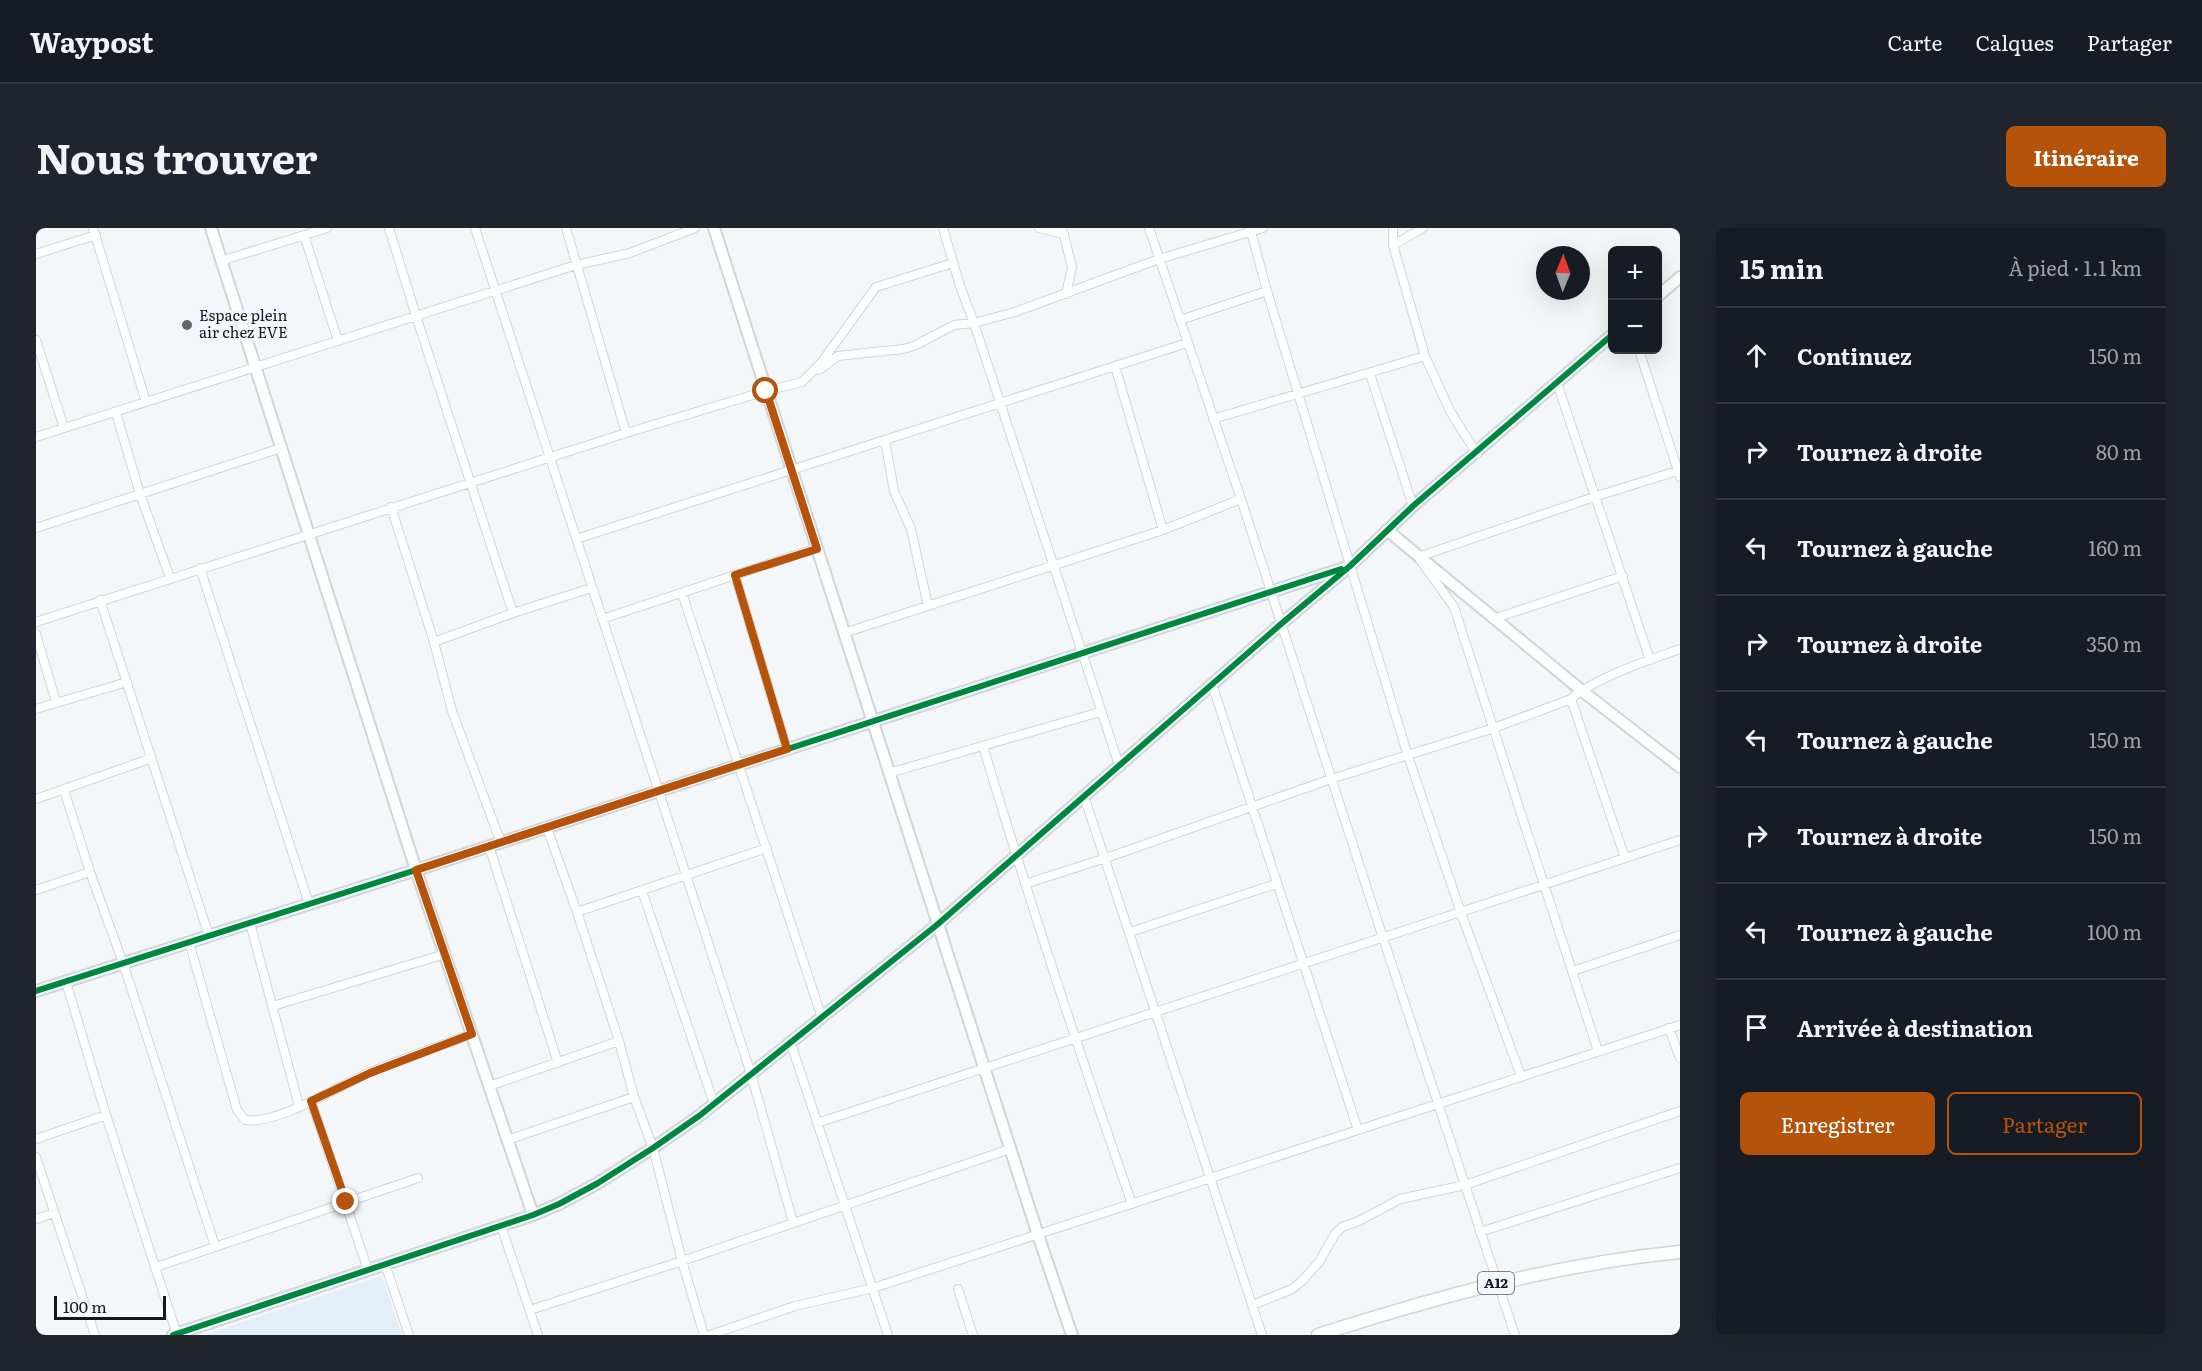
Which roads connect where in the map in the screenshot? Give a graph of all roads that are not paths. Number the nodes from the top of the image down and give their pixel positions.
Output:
1 (211, 228) edge
2 (327, 228) edge
3 (390, 228) edge
4 (475, 228) edge
5 (566, 228) edge
6 (695, 228) edge
7 (714, 228) edge
8 (943, 228) edge
9 (1039, 228) edge
10 (1149, 228) edge
11 (1263, 228) edge
12 (1393, 228) edge
13 (1423, 228) edge
14 (1251, 230) edge
15 (1063, 231) edge
16 (95, 232) edge
17 (304, 235) junction
18 (1393, 245) junction
19 (36, 254) edge
20 (1159, 259) junction
21 (221, 261) junction
22 (953, 263) junction
23 (576, 265) junction
24 (1680, 277) edge
25 (495, 290) junction
26 (1267, 291) junction
27 (1662, 293) edge
28 (1066, 294) junction
29 (416, 316) junction
30 (1180, 320) junction
31 (974, 323) junction
32 (1608, 338) edge
33 (36, 340) edge
34 (338, 341) junction
35 (1187, 344) junction
36 (1640, 354) edge
37 (1425, 356) junction
38 (1115, 366) junction
39 (255, 368) junction
40 (1370, 374) junction
41 (802, 382) junction
42 (1557, 383) junction
43 (766, 391) junction
44 (1299, 393) junction
45 (146, 402) junction
46 (1000, 403) junction
47 (116, 413) junction
48 (1213, 419) junction
49 (64, 428) junction
50 (626, 433) junction
51 (36, 437) edge
52 (885, 440) junction
53 (281, 448) junction
54 (1477, 454) junction
55 (549, 457) junction
56 (792, 470) junction
57 (1679, 472) edge
58 (472, 482) junction
59 (140, 494) junction
60 (1594, 497) junction
61 (1241, 499) junction
62 (1413, 506) junction
63 (391, 507) junction
64 (36, 528) edge
65 (1163, 530) junction
66 (1387, 530) junction
67 (309, 533) junction
68 (576, 539) junction
69 (817, 549) junction
70 (1418, 557) junction
71 (1053, 565) junction
72 (1350, 566) junction
73 (200, 568) junction
74 (735, 575) junction
75 (1623, 576) junction
76 (170, 578) junction
77 (591, 588) junction
78 (1271, 591) junction
79 (682, 592) junction
80 (100, 600) junction
81 (928, 606) junction
82 (513, 613) junction
83 (602, 619) junction
84 (1493, 619) junction
85 (36, 622) edge
86 (1281, 624) junction
87 (844, 633) junction
88 (36, 634) edge
89 (434, 642) junction
90 (1680, 650) edge
91 (1082, 653) junction
92 (1650, 660) junction
93 (127, 682) junction
94 (1212, 684) junction
95 (1581, 690) junction
96 (1571, 699) junction
97 (56, 702) junction
98 (36, 709) edge
99 (1100, 712) junction
100 (873, 721) junction
101 (1494, 728) junction
102 (983, 746) junction
103 (787, 749) junction
104 (1407, 753) junction
105 (152, 758) junction
106 (740, 765) junction
107 (1119, 765) junction
108 (1680, 766) edge
109 (889, 773) junction
110 (1331, 779) junction
111 (64, 789) junction
112 (657, 792) junction
113 (1084, 796) junction
114 (36, 799) edge
115 (1252, 807) junction
116 (547, 828) junction
117 (1680, 840) edge
118 (495, 844) junction
119 (767, 848) junction
120 (1016, 855) junction
121 (1106, 858) junction
122 (1625, 858) junction
123 (416, 870) junction
124 (90, 872) junction
125 (686, 876) junction
126 (1024, 884) junction
127 (1276, 884) junction
128 (1545, 884) junction
129 (36, 890) edge
130 (642, 891) junction
131 (309, 904) junction
132 (577, 912) junction
133 (1461, 913) junction
134 (250, 923) junction
135 (938, 924) junction
136 (1130, 932) junction
137 (1680, 935) edge
138 (209, 936) junction
139 (1383, 938) junction
140 (189, 942) junction
141 (445, 954) junction
142 (123, 963) junction
143 (1302, 963) junction
144 (1573, 970) junction
145 (66, 981) junction
146 (36, 991) edge
147 (273, 1006) junction
148 (1156, 1012) junction
149 (822, 1018) junction
150 (1680, 1025) edge
151 (1669, 1028) junction
152 (472, 1034) junction
153 (1074, 1039) junction
154 (620, 1041) junction
155 (791, 1044) junction
156 (1598, 1051) junction
157 (1680, 1058) edge
158 (558, 1062) junction
159 (984, 1068) junction
160 (751, 1074) junction
161 (1521, 1076) junction
162 (489, 1086) junction
163 (634, 1098) junction
164 (311, 1101) junction
165 (714, 1104) junction
166 (1438, 1104) junction
167 (299, 1106) junction
168 (1680, 1111) edge
169 (105, 1115) junction
170 (817, 1123) junction
171 (1358, 1130) junction
172 (36, 1139) edge
173 (507, 1140) junction
174 (653, 1148) junction
175 (1010, 1149) junction
176 (36, 1157) edge
177 (1680, 1168) edge
178 (417, 1178) dead end
179 (1211, 1178) junction
180 (1464, 1185) junction
181 (346, 1202) junction
182 (843, 1204) junction
183 (1132, 1204) junction
184 (54, 1213) junction
185 (533, 1215) junction
186 (36, 1219) edge
187 (793, 1222) junction
188 (501, 1226) junction
189 (1480, 1232) junction
190 (1038, 1235) junction
191 (215, 1246) junction
192 (1680, 1252) edge
193 (682, 1261) junction
194 (386, 1264) junction
195 (156, 1267) junction
196 (368, 1270) junction
197 (1497, 1283) junction
198 (873, 1288) junction
199 (958, 1289) dead end
200 (1254, 1305) junction
201 (530, 1311) junction
202 (95, 1335) edge
203 (175, 1335) edge
204 (409, 1335) edge
205 (538, 1335) edge
206 (704, 1335) edge
207 (710, 1335) edge
208 (888, 1335) edge
209 (973, 1335) edge
210 (1072, 1335) edge
211 (1263, 1335) edge
212 (1318, 1335) edge
213 (1515, 1335) edge

1 - 21 street
2 - 17 street
3 - 29 street
4 - 25 street
5 - 23 street
6 - 23 street
7 - 43 street
8 - 22 street
9 - 15 street
10 - 20 street
11 - 14 street
12 - 18 street
13 - 18 street
14 - 20 street
14 - 26 street
15 - 28 street
16 - 19 street
16 - 45 street
17 - 21 street
17 - 34 street
18 - 37 street
20 - 28 street
20 - 30 street
21 - 39 street
22 - 31 street
22 - 41 street
23 - 25 street
23 - 50 street
24 - 27 street
25 - 29 street
25 - 55 street
26 - 30 street
26 - 44 street
28 - 31 street
29 - 34 street
29 - 58 street
30 - 35 street
31 - 41 street
31 - 46 street
32 - 42 street
33 - 49 street
34 - 39 street
35 - 38 street
35 - 48 street
36 - 57 street
37 - 40 street
37 - 54 street
38 - 46 street
38 - 65 street
39 - 45 street
39 - 53 street
40 - 44 street
40 - 62 street
41 - 43 street
42 - 54 street
42 - 60 street
43 - 50 street
43 - 56 street
44 - 48 street
44 - 72 street
45 - 47 street
46 - 52 street
46 - 71 street
47 - 49 street
47 - 59 street
48 - 61 street
49 - 51 street
50 - 55 street
52 - 56 street
52 - 81 street
53 - 59 street
53 - 67 street
54 - 62 street
55 - 58 street
55 - 68 street
56 - 68 street
56 - 69 street
57 - 60 street
58 - 63 street
58 - 82 street
59 - 64 street
59 - 76 street
60 - 70 street
60 - 75 street
61 - 65 street
61 - 78 street
62 - 66 street
63 - 67 street
63 - 89 street
65 - 71 street
66 - 70 street
66 - 72 street
67 - 73 street
67 - 123 street
68 - 77 street
69 - 74 street
69 - 87 street
70 - 84 street
70 - 101 street
71 - 81 street
71 - 91 street
72 - 78 street
72 - 86 street
72 - 104 street
73 - 76 street
73 - 131 street
74 - 79 street
74 - 103 street
75 - 84 street
75 - 92 street
76 - 80 street
77 - 82 street
77 - 83 street
78 - 86 street
78 - 91 street
79 - 83 street
79 - 106 street
80 - 85 street
80 - 93 street
81 - 87 street
82 - 89 street
83 - 112 street
84 - 95 street
86 - 94 street
86 - 110 street
87 - 100 street
88 - 97 street
89 - 118 street
90 - 92 street
91 - 99 street
91 - 100 street
92 - 95 street
93 - 97 street
93 - 105 street
94 - 107 street
94 - 115 street
95 - 96 street
95 - 108 street
96 - 101 street
96 - 122 street
97 - 98 street
99 - 102 street
99 - 107 street
100 - 103 street
100 - 109 street
101 - 104 street
101 - 128 street
102 - 109 street
102 - 120 street
103 - 106 street
104 - 110 street
104 - 133 street
105 - 111 street
105 - 138 street
106 - 112 street
106 - 119 street
107 - 113 street
109 - 135 street
110 - 115 street
110 - 139 street
111 - 114 street
111 - 124 street
112 - 116 street
112 - 125 street
113 - 120 street
113 - 121 street
115 - 121 street
115 - 127 street
116 - 118 street
116 - 132 street
117 - 122 street
118 - 123 street
118 - 158 street
119 - 125 street
119 - 149 street
120 - 126 street
120 - 135 street
121 - 126 street
121 - 136 street
122 - 128 street
123 - 131 street
123 - 141 street
124 - 129 street
124 - 142 street
125 - 130 street
125 - 160 street
126 - 153 street
127 - 136 street
127 - 143 street
128 - 133 street
128 - 144 street
130 - 132 street
130 - 165 street
131 - 134 street
132 - 154 street
133 - 139 street
133 - 161 street
134 - 138 street
134 - 147 street
135 - 149 street
135 - 159 street
136 - 148 street
137 - 144 street
138 - 140 street
139 - 143 street
139 - 166 street
140 - 142 street
140 - 167 street
141 - 147 street
141 - 152 street
142 - 145 street
142 - 191 street
143 - 148 street
143 - 171 street
144 - 156 street
145 - 146 street
145 - 169 street
147 - 167 street
148 - 153 street
148 - 179 street
149 - 155 street
150 - 151 street
151 - 156 street
151 - 157 street
152 - 162 street
152 - 164 street
153 - 159 street
153 - 183 street
154 - 158 street
154 - 163 street
155 - 160 street
155 - 170 street
156 - 161 street
158 - 162 street
159 - 170 street
159 - 175 street
160 - 165 street
160 - 187 street
161 - 166 street
162 - 173 street
163 - 173 street
163 - 174 street
164 - 167 street
164 - 181 street
165 - 174 street
166 - 171 street
166 - 180 street
168 - 180 street
169 - 172 street
169 - 195 street
170 - 182 street
171 - 179 street
173 - 185 street
174 - 185 street
174 - 193 street
175 - 182 street
175 - 190 street
176 - 184 street
177 - 189 street
178 - 181 street
179 - 183 street
179 - 200 street
180 - 189 street
180 - 200 street
181 - 191 street
181 - 196 street
182 - 187 street
182 - 198 street
183 - 190 street
184 - 186 street
184 - 202 street
185 - 188 street
187 - 193 street
188 - 194 street
188 - 201 street
189 - 197 street
190 - 198 street
190 - 210 street
191 - 195 street
192 - 197 main road, A12
193 - 201 street
193 - 206 street
194 - 196 street
194 - 204 street
195 - 203 street
196 - 203 street
197 - 212 main road, A12
197 - 213 street
198 - 207 street
198 - 208 street
199 - 209 street
200 - 211 street
201 - 205 street

